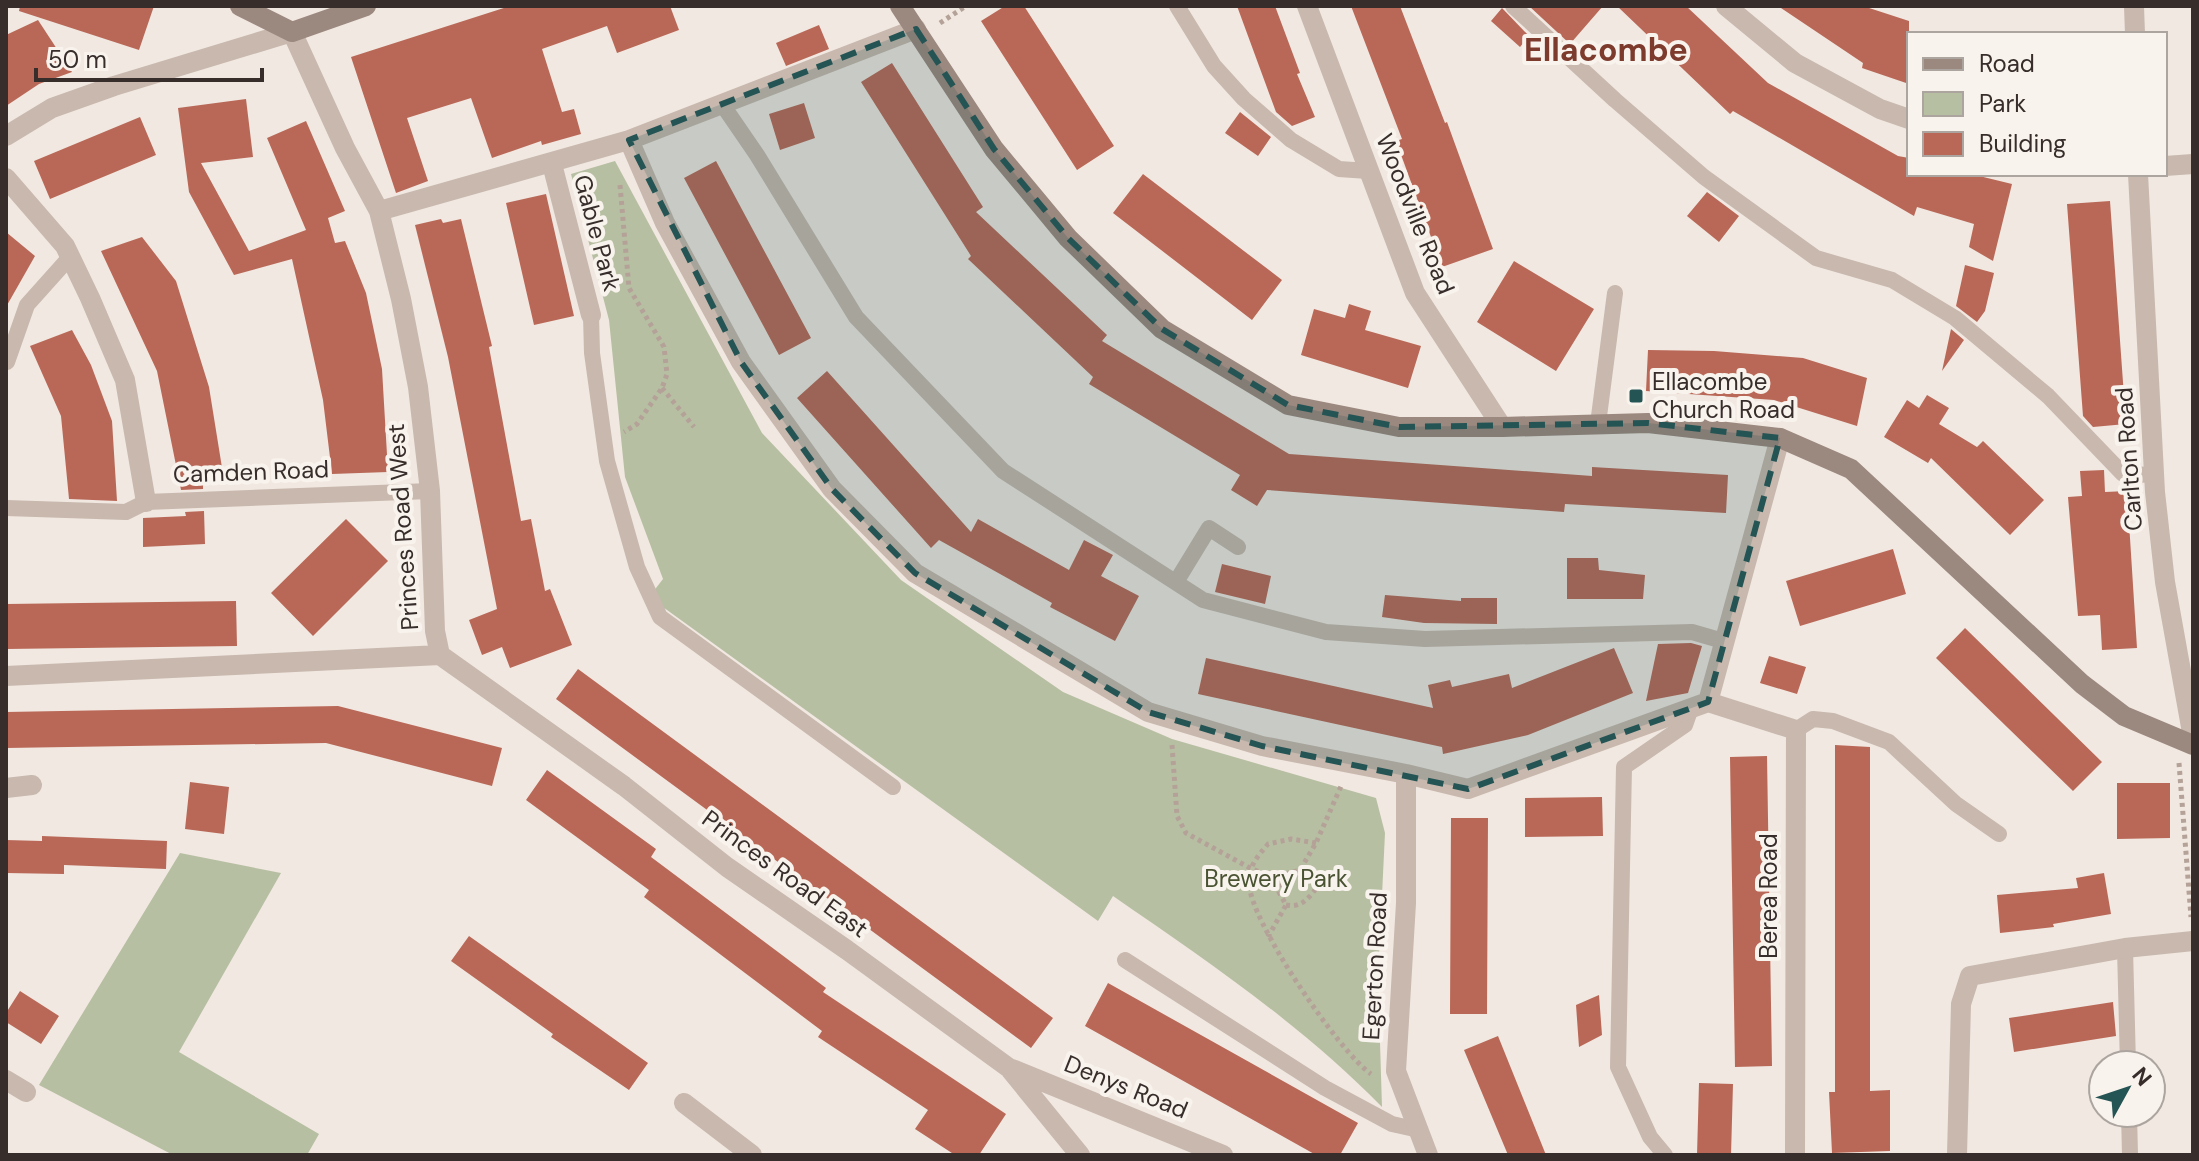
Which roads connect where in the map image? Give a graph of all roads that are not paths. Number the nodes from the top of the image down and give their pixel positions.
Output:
1 (240, 6) edge
2 (366, 6) edge
3 (900, 6) edge
4 (1177, 6) edge
5 (1307, 6) edge
6 (1513, 6) edge
7 (1726, 6) edge
8 (2134, 6) edge
9 (292, 32) junction
10 (918, 32) junction
11 (2135, 32) edge
12 (722, 104) junction
13 (1907, 118) edge
14 (6, 136) edge
15 (623, 142) junction
16 (552, 164) junction
17 (2193, 164) edge
18 (2167, 166) edge
19 (1368, 171) junction
20 (2138, 176) edge
21 (6, 178) edge
22 (379, 211) junction
23 (70, 257) junction
24 (1615, 293) dead end
25 (591, 315) joint
26 (7, 362) edge
27 (1598, 424) junction
28 (1502, 427) junction
29 (1780, 438) junction
30 (2155, 475) junction
31 (430, 491) junction
32 (146, 502) junction
33 (6, 508) edge
34 (1238, 547) dead end
35 (1176, 582) junction
36 (1723, 641) junction
37 (440, 655) junction
38 (6, 676) edge
39 (1700, 705) junction
40 (1796, 730) junction
41 (2188, 741) edge
42 (1406, 774) junction
43 (32, 785) dead end
44 (893, 787) dead end
45 (6, 788) edge
46 (1999, 834) dead end
47 (2193, 941) edge
48 (2125, 948) junction
49 (1125, 960) dead end
50 (2128, 1049) edge
51 (1009, 1068) junction
52 (6, 1080) edge
53 (26, 1092) dead end
54 (684, 1103) dead end
55 (2129, 1129) edge
56 (1419, 1130) junction
57 (752, 1155) edge
58 (1080, 1155) edge
59 (1223, 1155) edge
60 (1428, 1155) edge
61 (1665, 1155) edge
62 (1795, 1155) edge
63 (1957, 1155) edge
64 (2129, 1155) edge

1 - 9 street
2 - 9 street
3 - 10 street
4 - 19 lane
5 - 19 street, Woodville Road
6 - 30 lane
7 - 13 street
8 - 11 street
9 - 14 street
9 - 22 street, Princes Road West
10 - 12 street
10 - 28 street
12 - 15 street
12 - 35 lane
15 - 16 street
15 - 42 street
16 - 22 street
16 - 25 street, Gable Park
17 - 18 street
19 - 28 street, Woodville Road
20 - 30 street, Carlton Road
21 - 23 street, Camden Road
22 - 31 street, Princes Road West
23 - 26 lane
23 - 32 street, Camden Road
24 - 27 lane
25 - 44 lane
27 - 28 street
27 - 29 street
29 - 36 street
29 - 41 street
30 - 41 street, Carlton Road
31 - 32 lane, Camden Road
31 - 37 street, Princes Road West
32 - 33 lane
34 - 35 lane
35 - 36 lane
36 - 39 street
37 - 38 street, Princes Road West
37 - 51 street, Princes Road East
39 - 40 street
39 - 42 street
39 - 61 lane
40 - 46 lane
40 - 62 street, Berea Road
42 - 56 street, Egerton Road
43 - 45 street
47 - 48 street
48 - 50 lane
48 - 63 street
49 - 56 lane
51 - 58 street, Princes Road East
51 - 59 street, Denys Road
52 - 53 street
54 - 57 street
55 - 64 lane
56 - 60 street, Egerton Road

